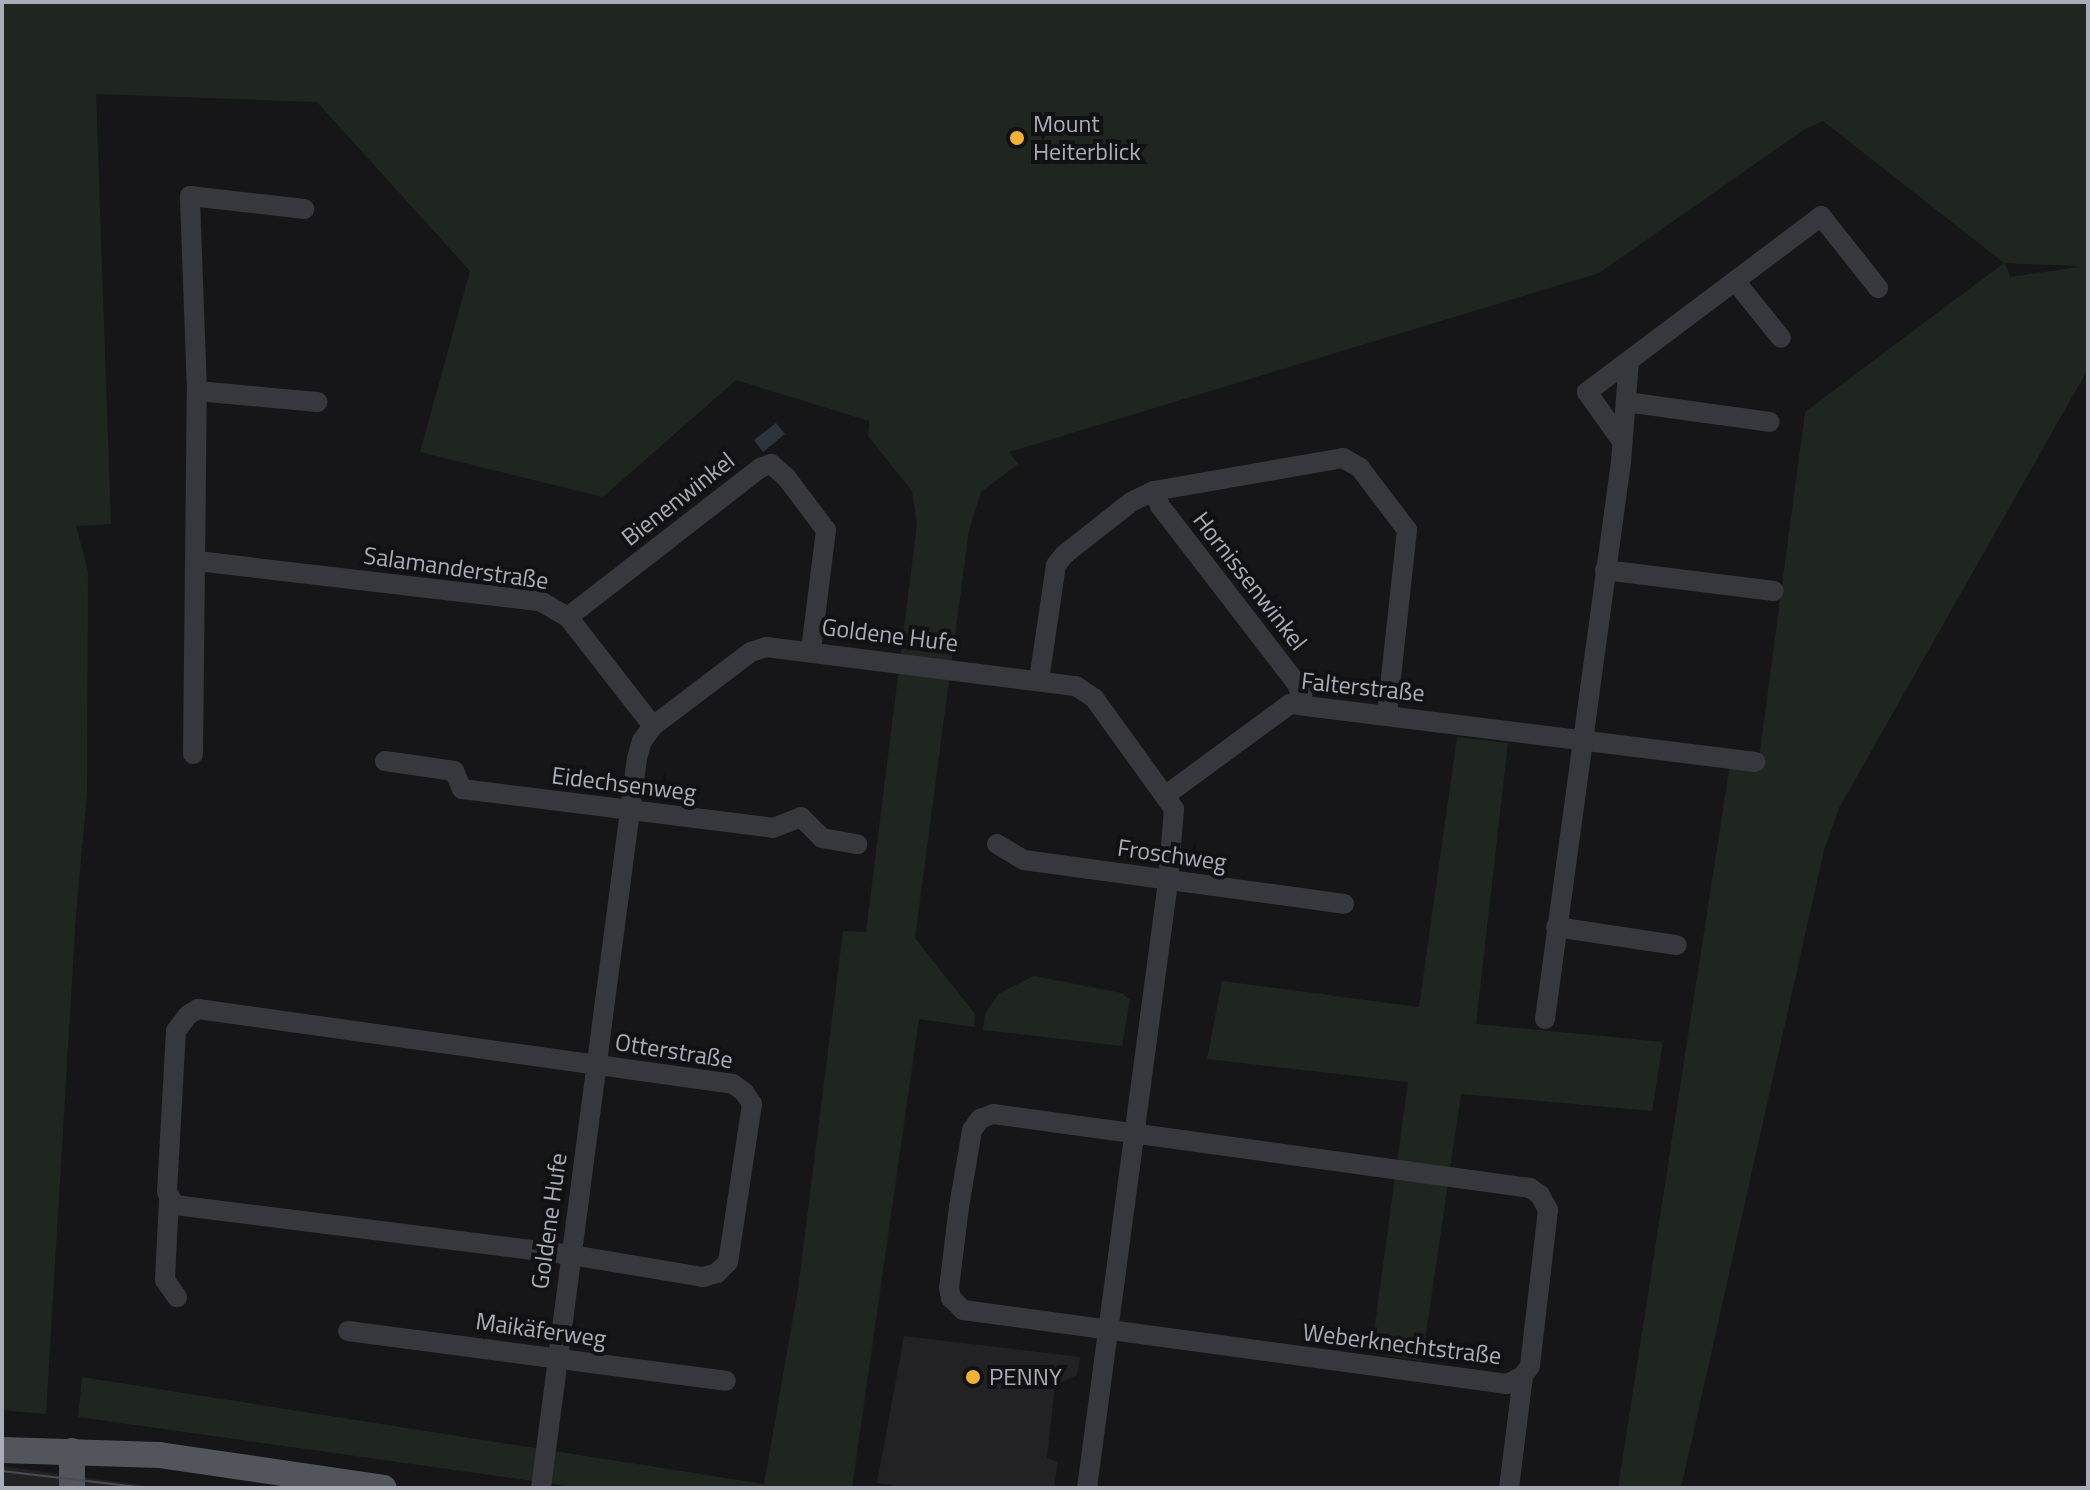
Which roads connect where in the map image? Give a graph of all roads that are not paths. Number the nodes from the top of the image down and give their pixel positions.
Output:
1 (304, 209) dead end
2 (1735, 281) junction
3 (1878, 288) dead end
4 (1781, 338) dead end
5 (1629, 361) junction
6 (197, 391) junction
7 (318, 402) dead end
8 (1626, 402) junction
9 (1770, 422) dead end
10 (1621, 440) junction
11 (1154, 491) junction
12 (197, 561) junction
13 (1605, 570) junction
14 (1774, 591) dead end
15 (568, 617) junction
16 (811, 651) junction
17 (1039, 680) junction
18 (1301, 703) junction
19 (1387, 715) junction
20 (653, 726) junction
21 (1582, 742) junction
22 (193, 754) dead end
23 (385, 761) dead end
24 (1755, 762) dead end
25 (1166, 795) junction
26 (630, 811) junction
27 (857, 844) dead end
28 (997, 844) dead end
29 (1168, 882) junction
30 (1344, 904) dead end
31 (1556, 927) junction
32 (1677, 945) dead end
33 (1545, 1019) dead end
34 (596, 1064) junction
35 (1132, 1133) junction
36 (169, 1200) junction
37 (571, 1255) junction
38 (177, 1297) dead end
39 (348, 1331) dead end
40 (1105, 1332) junction
41 (555, 1359) junction
42 (1523, 1376) junction
43 (726, 1381) dead end
44 (2, 1450) edge
45 (72, 1451) junction
46 (72, 1488) edge
47 (384, 1488) edge
48 (541, 1488) edge
49 (1087, 1488) edge
50 (1509, 1488) edge

1 - 6 street
2 - 3 street
2 - 4 street
2 - 5 street
5 - 8 street
5 - 10 street
6 - 7 street
6 - 12 street
8 - 9 street
8 - 10 street
10 - 13 street
11 - 17 street, Hornissenwinkel
11 - 18 street, Hornissenwinkel
11 - 19 street, Hornissenwinkel
12 - 15 street, Salamanderstraße
12 - 22 street
13 - 14 street
13 - 21 street
15 - 16 street, Bienenwinkel
15 - 20 street, Salamanderstraße
16 - 17 street, Goldene Hufe
16 - 20 street, Goldene Hufe
17 - 25 street, Goldene Hufe
18 - 19 street, Falterstraße
18 - 25 street, Falterstraße
19 - 21 street, Falterstraße
20 - 26 street, Goldene Hufe
21 - 24 street, Falterstraße
21 - 31 street
23 - 26 street, Eidechsenweg
25 - 29 street, Goldene Hufe
26 - 27 street, Eidechsenweg
26 - 34 street, Goldene Hufe
28 - 29 street, Froschweg
29 - 30 street, Froschweg
29 - 35 street, Goldene Hufe
31 - 32 street
31 - 33 street
34 - 36 street, Otterstraße
34 - 37 street, Goldene Hufe
34 - 37 street, Otterstraße
35 - 40 street, Goldene Hufe
35 - 40 street, Weberknechtstraße
35 - 42 street, Weberknechtstraße
36 - 37 street, Otterstraße
36 - 38 street, Otterstraße
37 - 41 street, Goldene Hufe
39 - 41 street, Maikäferweg
40 - 42 street, Weberknechtstraße
40 - 49 street, Goldene Hufe
41 - 43 street, Maikäferweg
41 - 48 street, Goldene Hufe
42 - 50 street
44 - 45 main road
45 - 46 main road
45 - 47 main road

